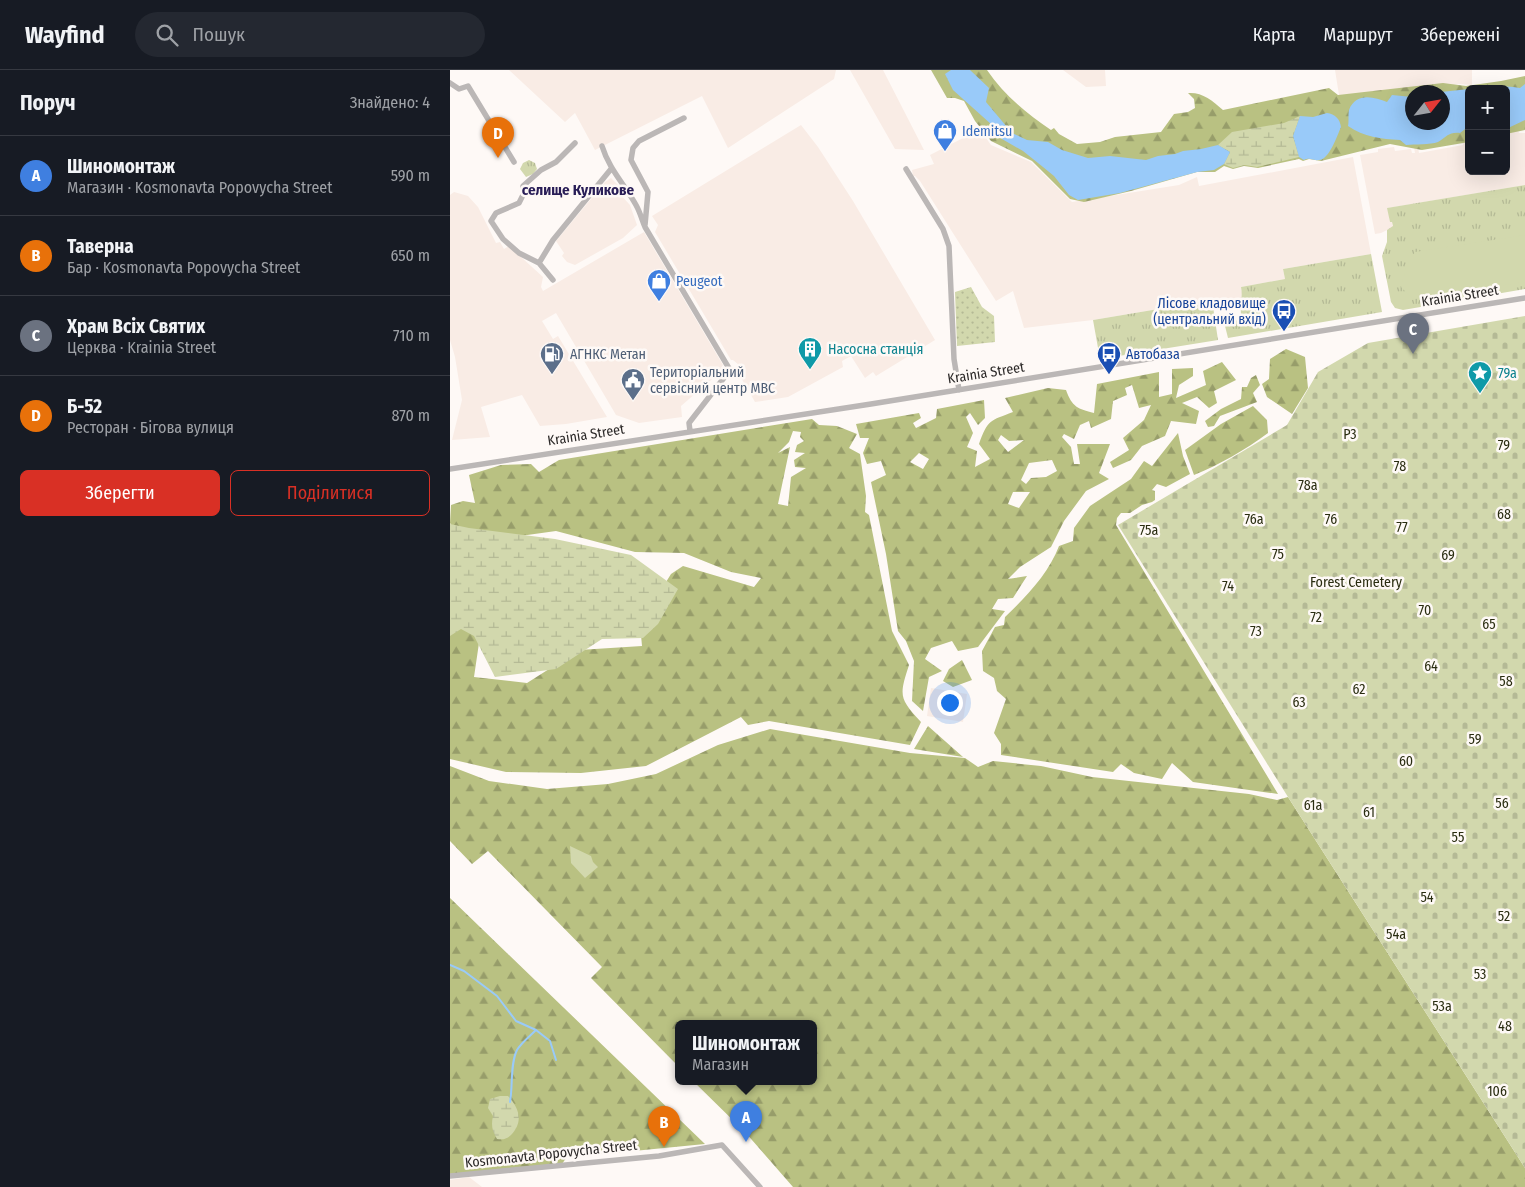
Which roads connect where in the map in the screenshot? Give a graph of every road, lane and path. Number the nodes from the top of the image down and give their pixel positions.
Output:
1 (450, 83) edge
2 (684, 118) dead end
3 (575, 142) dead end
4 (602, 146) dead end
5 (514, 162) dead end
6 (611, 168) junction
7 (906, 169) dead end
8 (645, 228) junction
9 (539, 263) junction
10 (553, 280) dead end
11 (1525, 298) edge
12 (959, 390) junction
13 (690, 431) junction
14 (450, 469) edge
15 (450, 1176) edge
16 (758, 1186) edge

1 - 5 street
2 - 8 street
3 - 9 street
4 - 6 street
6 - 8 street
6 - 9 street
7 - 12 street
8 - 13 street
9 - 10 street
11 - 12 street, Krainia Street
12 - 13 street, Krainia Street
13 - 14 street, Krainia Street
15 - 16 street, Kosmonavta Popovycha Street

